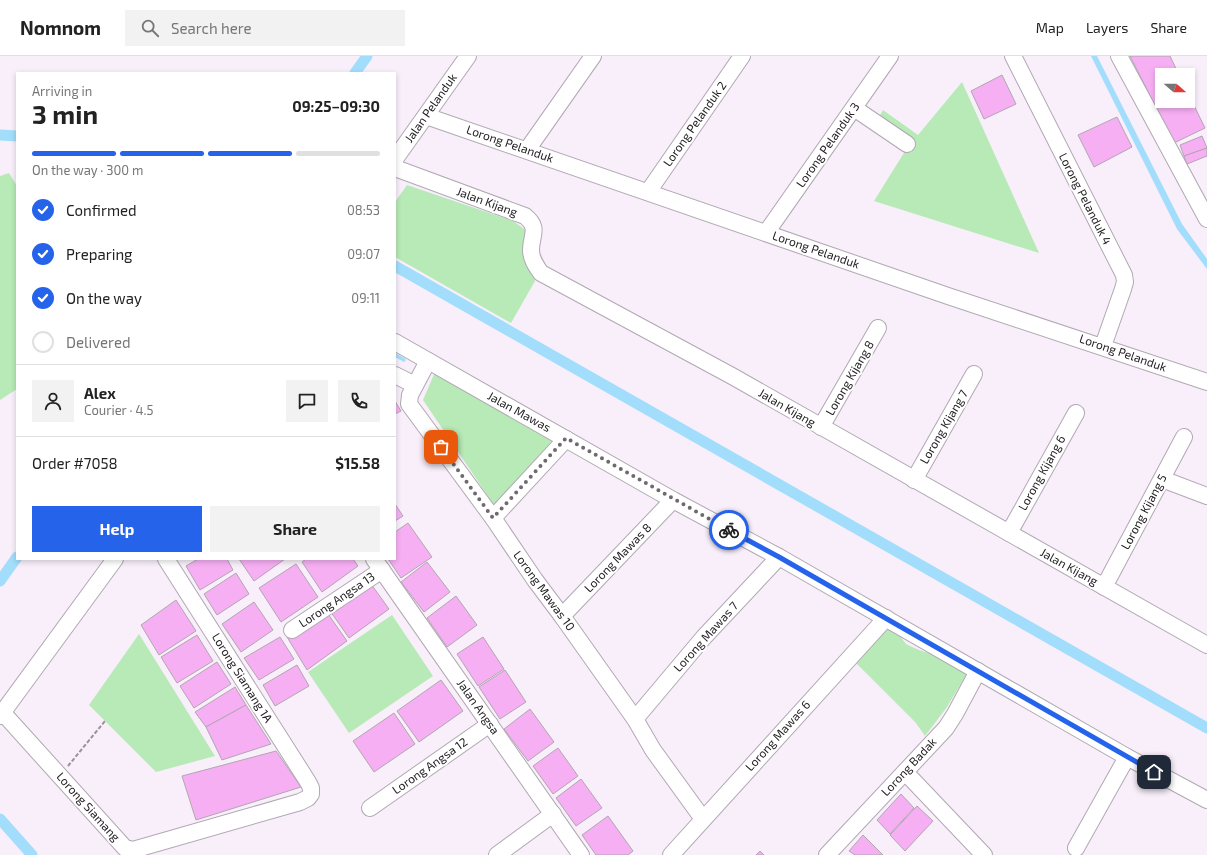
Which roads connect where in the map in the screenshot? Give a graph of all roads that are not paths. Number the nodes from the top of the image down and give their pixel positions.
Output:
1 (468, 56) edge
2 (593, 56) edge
3 (742, 56) edge
4 (890, 56) edge
5 (1013, 56) edge
6 (1119, 56) edge
7 (854, 108) junction
8 (426, 116) junction
9 (907, 144) dead end
10 (527, 150) junction
11 (396, 158) edge
12 (396, 168) edge
13 (648, 192) junction
14 (1207, 219) edge
15 (766, 233) junction
16 (878, 328) dead end
17 (396, 343) edge
18 (1103, 346) junction
19 (428, 361) junction
20 (974, 374) dead end
21 (396, 376) edge
22 (1207, 382) edge
23 (415, 385) junction
24 (1076, 414) dead end
25 (822, 427) junction
26 (1184, 437) dead end
27 (566, 438) junction
28 (1162, 479) junction
29 (914, 480) junction
30 (1207, 496) edge
31 (673, 500) junction
32 (493, 518) junction
33 (1009, 533) junction
34 (779, 557) junction
35 (114, 560) edge
36 (167, 560) edge
37 (378, 565) edge
38 (1104, 587) junction
39 (562, 616) junction
40 (886, 618) junction
41 (292, 630) dead end
42 (1207, 645) edge
43 (978, 671) junction
44 (1, 715) edge
45 (635, 719) junction
46 (490, 724) junction
47 (1127, 757) junction
48 (905, 772) junction
49 (308, 798) joint
50 (1207, 800) edge
51 (370, 808) dead end
52 (553, 814) junction
53 (703, 818) junction
54 (1076, 848) dead end
55 (497, 855) edge
56 (581, 855) edge
57 (672, 855) edge
58 (827, 855) edge
59 (984, 855) edge

1 - 8 street, Jalan Pelanduk
2 - 10 street
3 - 13 street, Lorong Pelanduk 2
4 - 7 street, Lorong Pelanduk 3
5 - 18 street, Lorong Pelanduk 4
6 - 14 street
7 - 9 street
7 - 15 street, Lorong Pelanduk 3
8 - 10 street, Lorong Pelanduk
8 - 11 street, Jalan Pelanduk
10 - 13 street, Lorong Pelanduk
12 - 25 street, Jalan Kijang
13 - 15 street, Lorong Pelanduk
15 - 18 street, Lorong Pelanduk
16 - 25 street, Lorong Kijang 8
17 - 19 street, Jalan Mawas
18 - 22 street, Lorong Pelanduk
19 - 23 street, Lorong Mawas 10
19 - 27 street, Jalan Mawas
20 - 29 street, Lorong Kijang 7
21 - 23 street
23 - 32 street, Lorong Mawas 10
24 - 33 street, Lorong Kijang 6
25 - 29 street, Jalan Kijang
26 - 28 street, Lorong Kijang 5
27 - 31 street, Jalan Mawas
27 - 32 street
28 - 30 street
28 - 38 street, Lorong Kijang 5
29 - 33 street, Jalan Kijang
31 - 34 street, Jalan Mawas
31 - 39 street, Lorong Mawas 8
32 - 39 street, Lorong Mawas 10
33 - 38 street, Jalan Kijang
34 - 40 street, Jalan Mawas
34 - 45 street, Lorong Mawas 7
35 - 44 street, Lorong Siamang
36 - 49 street, Lorong Siamang 1A
37 - 41 street, Lorong Angsa 13
37 - 46 street, Jalan Angsa
38 - 42 street, Jalan Kijang
39 - 45 street, Lorong Mawas 10
40 - 43 street, Jalan Mawas
40 - 53 street, Lorong Mawas 6
43 - 47 street, Jalan Mawas
43 - 48 street, Lorong Badak
44 - 49 street, Lorong Siamang
45 - 53 street, Lorong Mawas 10
46 - 51 street, Lorong Angsa 12
46 - 52 street, Jalan Angsa
47 - 50 street, Jalan Mawas
47 - 54 street
48 - 58 street, Lorong Badak
48 - 59 street
52 - 55 street
52 - 56 street, Jalan Angsa
53 - 57 street, Lorong Mawas 6

